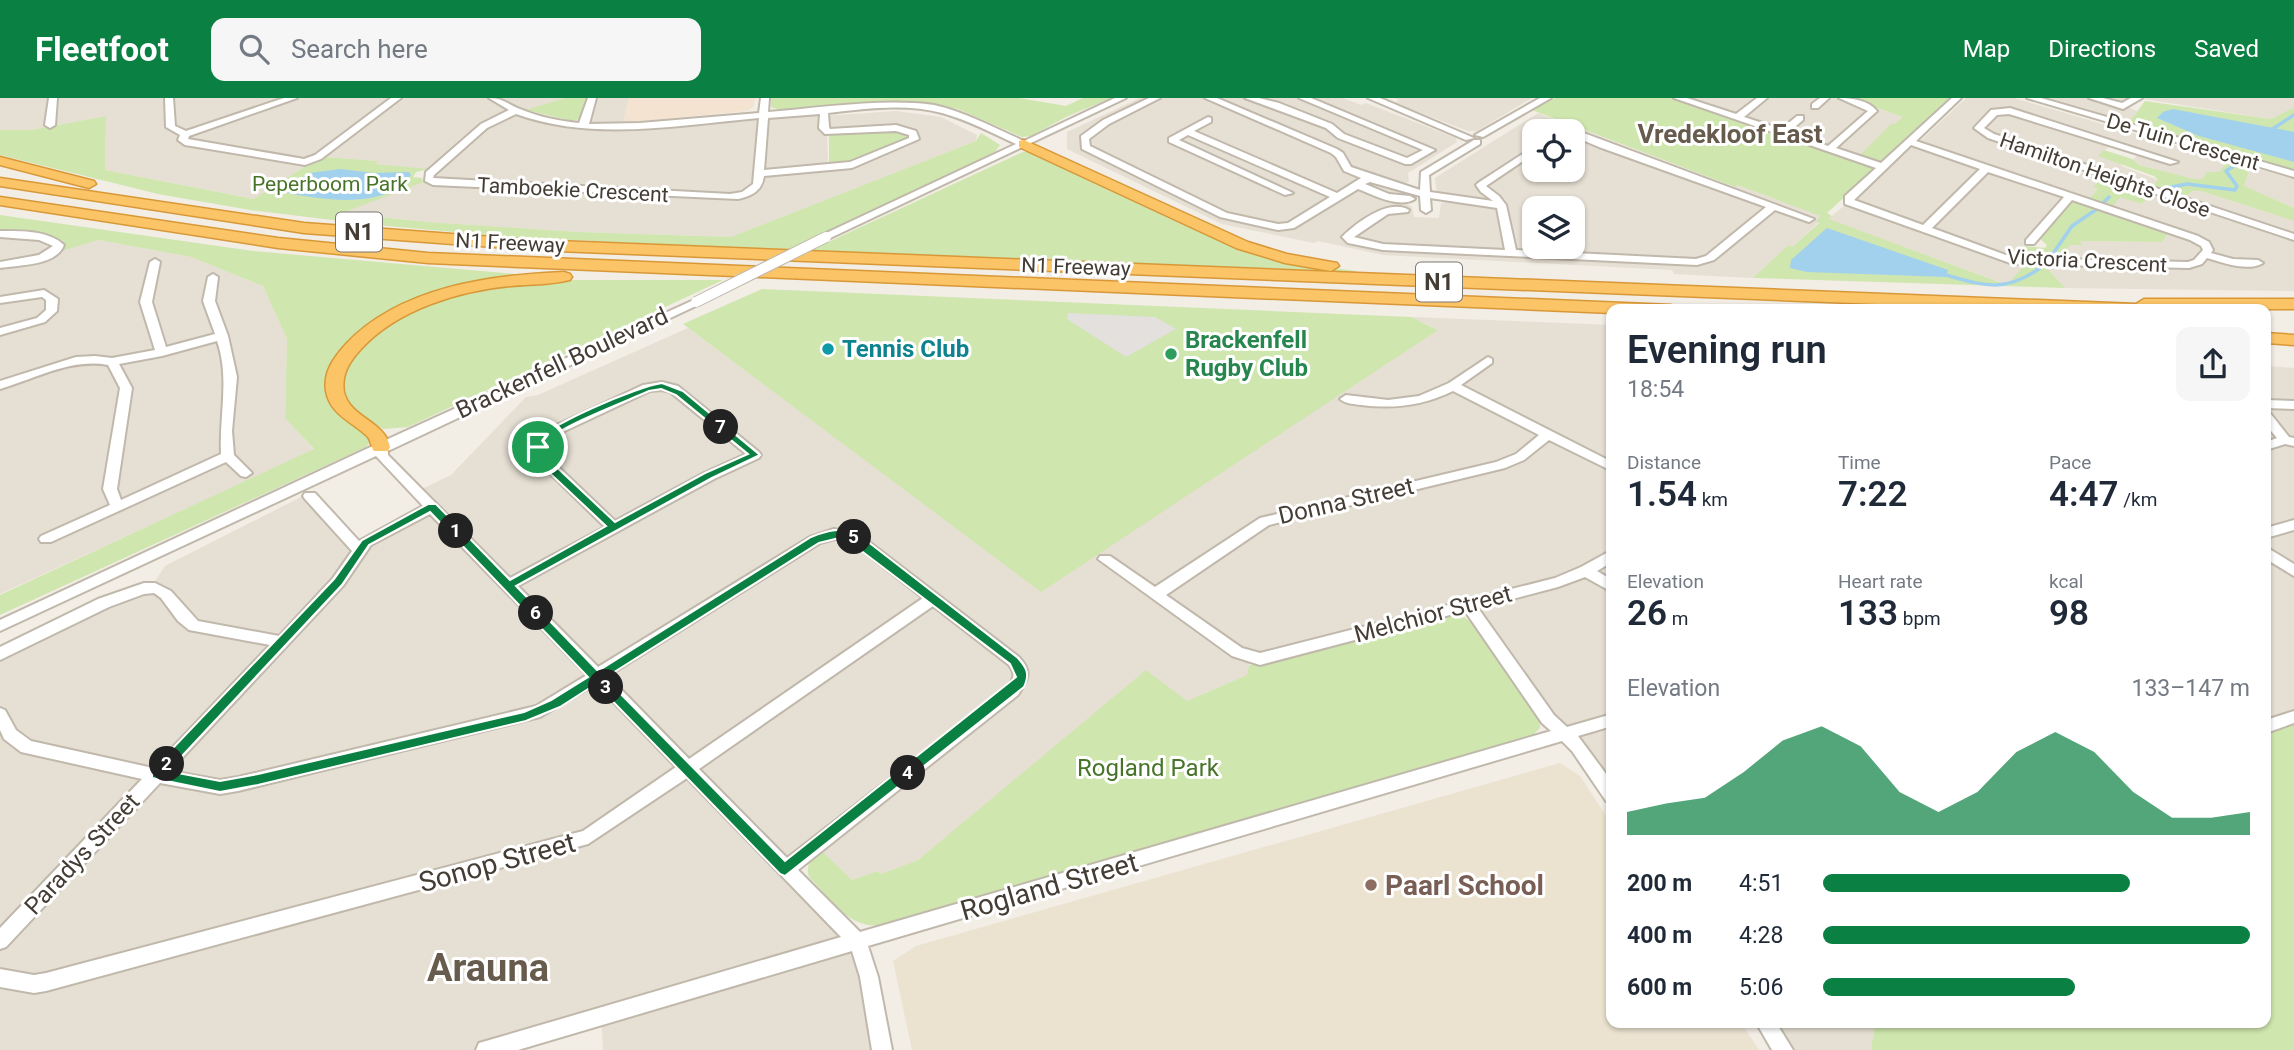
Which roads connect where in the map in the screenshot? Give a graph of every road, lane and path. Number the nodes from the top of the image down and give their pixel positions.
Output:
1 (52, 98) edge
2 (169, 98) edge
3 (293, 98) edge
4 (397, 98) edge
5 (493, 98) edge
6 (592, 98) edge
7 (765, 98) edge
8 (1122, 98) edge
9 (1156, 98) edge
10 (1209, 98) edge
11 (1249, 98) edge
12 (1303, 98) edge
13 (1335, 98) edge
14 (1372, 98) edge
15 (1547, 98) edge
16 (1763, 98) edge
17 (1825, 98) edge
18 (1843, 98) edge
19 (1957, 98) edge
20 (2031, 98) edge
21 (2093, 98) edge
22 (2138, 98) edge
23 (1686, 99) edge
24 (1321, 105) junction
25 (1815, 106) dead end
26 (824, 110) junction
27 (516, 111) junction
28 (764, 115) junction
29 (1303, 116) junction
30 (2090, 116) junction
31 (1737, 118) junction
32 (1800, 118) dead end
33 (1208, 120) dead end
34 (50, 125) dead end
35 (583, 126) junction
36 (1186, 131) junction
37 (2075, 131) junction
38 (1782, 133) junction
39 (185, 134) junction
40 (1477, 138) junction
41 (1585, 138) edge
42 (1910, 142) junction
43 (1024, 144) junction
44 (1830, 149) junction
45 (1522, 158) edge
46 (0, 161) edge
47 (2173, 162) dead end
48 (1883, 167) junction
49 (1986, 168) junction
50 (760, 173) junction
51 (2294, 174) edge
52 (1369, 178) junction
53 (0, 182) edge
54 (1358, 185) junction
55 (1288, 193) dead end
56 (2070, 196) junction
57 (1338, 197) junction
58 (1424, 197) junction
59 (0, 201) edge
60 (1501, 205) junction
61 (1774, 206) junction
62 (1404, 210) dead end
63 (1426, 210) dead end
64 (0, 211) edge
65 (1809, 219) dead end
66 (143, 224) junction
67 (329, 230) junction
68 (1924, 230) junction
69 (0, 234) edge
70 (2294, 237) edge
71 (2030, 242) dead end
72 (1511, 253) junction
73 (2205, 254) junction
74 (155, 262) dead end
75 (2258, 263) dead end
76 (0, 265) edge
77 (734, 271) junction
78 (213, 277) dead end
79 (1692, 291) junction
80 (0, 300) edge
81 (1998, 304) edge
82 (2271, 304) edge
83 (2294, 304) edge
84 (1606, 307) edge
85 (2271, 314) edge
86 (2294, 315) edge
87 (0, 332) edge
88 (222, 336) junction
89 (2271, 336) edge
90 (2294, 337) edge
91 (162, 353) junction
92 (1488, 361) dead end
93 (112, 362) junction
94 (0, 384) edge
95 (1455, 387) junction
96 (1346, 399) dead end
97 (2271, 404) edge
98 (2294, 404) edge
99 (2271, 421) edge
100 (1548, 434) junction
101 (2289, 441) edge
102 (2271, 445) edge
103 (381, 447) junction
104 (228, 456) junction
105 (1606, 464) edge
106 (246, 473) dead end
107 (310, 496) dead end
108 (117, 506) junction
109 (432, 506) junction
110 (2294, 525) edge
111 (613, 527) junction
112 (2271, 532) edge
113 (46, 539) dead end
114 (359, 550) junction
115 (2271, 555) edge
116 (1105, 559) dead end
117 (1606, 559) edge
118 (1586, 571) junction
119 (2294, 571) edge
120 (1606, 583) edge
121 (509, 585) junction
122 (1156, 594) junction
123 (933, 598) junction
124 (1468, 604) junction
125 (0, 626) edge
126 (283, 642) junction
127 (0, 654) edge
128 (597, 677) junction
129 (0, 714) edge
130 (2294, 717) edge
131 (1606, 722) edge
132 (2271, 725) edge
133 (1564, 734) junction
134 (687, 770) junction
135 (157, 774) junction
136 (1606, 787) edge
137 (785, 870) junction
138 (0, 941) edge
139 (858, 942) junction
140 (0, 978) edge
141 (1769, 1028) edge
142 (486, 1050) edge
143 (882, 1050) edge
144 (1783, 1050) edge

1 - 34 street
2 - 39 street
3 - 39 street
4 - 39 street
5 - 27 street
6 - 35 street
7 - 28 street
8 - 43 street, Brackenfell Boulevard
9 - 57 street
10 - 52 street
11 - 29 street
12 - 24 street
13 - 24 street
14 - 40 street
15 - 40 street
16 - 31 street
17 - 25 street
18 - 44 street
19 - 42 street
20 - 30 street, De Tuin Crescent
21 - 22 street
23 - 31 street
24 - 29 street
24 - 29 street
26 - 28 street
26 - 43 street
26 - 50 street
27 - 35 street
27 - 50 street, Tamboekie Crescent
28 - 35 street
28 - 50 street
30 - 37 street, Hamilton Heights Close
30 - 51 street, De Tuin Crescent
31 - 38 street
32 - 38 street
33 - 36 street
36 - 55 street
36 - 57 street
37 - 47 street, Hamilton Heights Close
37 - 70 street, Hamilton Heights Close
38 - 44 street
40 - 58 street
41 - 61 street
42 - 48 street
42 - 49 street, Victoria Crescent
43 - 79 highway
43 - 103 street, Brackenfell Boulevard, bridge
44 - 48 street
45 - 60 street
46 - 67 highway
48 - 68 street, Victoria Crescent
49 - 56 street, Victoria Crescent
49 - 68 street
52 - 54 street
52 - 58 street
53 - 67 highway, N1 Freeway / N1
54 - 57 street
54 - 58 street
56 - 71 street
56 - 73 street, Victoria Crescent
58 - 60 street
58 - 63 street
59 - 66 highway, N1 Freeway / N1
60 - 72 street
61 - 65 street
61 - 72 street
62 - 72 street
64 - 66 highway
66 - 77 highway, N1 Freeway / N1
67 - 79 highway, N1 Freeway / N1
68 - 73 street, Victoria Crescent
69 - 76 street
73 - 75 street, Victoria Crescent
74 - 91 street
77 - 84 highway, N1 Freeway / N1
77 - 103 highway
78 - 88 street
79 - 81 highway, N1 Freeway / N1
80 - 87 street
82 - 83 highway
85 - 86 highway
88 - 91 street
88 - 104 street
89 - 90 highway
91 - 93 street
92 - 95 street
93 - 94 street
93 - 108 street
95 - 96 street
95 - 100 street
97 - 98 street
99 - 101 street
100 - 105 street
100 - 122 street, Donna Street
101 - 102 street
103 - 109 street
103 - 125 street, Brackenfell Boulevard
104 - 106 street
104 - 108 street
107 - 114 street
108 - 113 street
109 - 114 street, Paradys Street
109 - 121 street
110 - 112 street
111 - 111 street
111 - 121 street
114 - 126 street, Paradys Street
115 - 119 street
116 - 122 street
117 - 118 street, Melchior Street
118 - 120 street
118 - 124 street, Melchior Street
121 - 128 street
122 - 124 street, Melchior Street
123 - 128 street
123 - 134 street, Sonop Street
123 - 137 street
124 - 133 street
126 - 127 street
126 - 135 street, Paradys Street
128 - 134 street
128 - 135 street
129 - 135 street
130 - 132 street
131 - 133 street, Rogland Street
133 - 136 street
133 - 139 street, Rogland Street
134 - 137 street
134 - 140 street, Sonop Street
135 - 138 street, Paradys Street
137 - 139 street
139 - 142 street, Rogland Street
139 - 143 street
141 - 144 street

